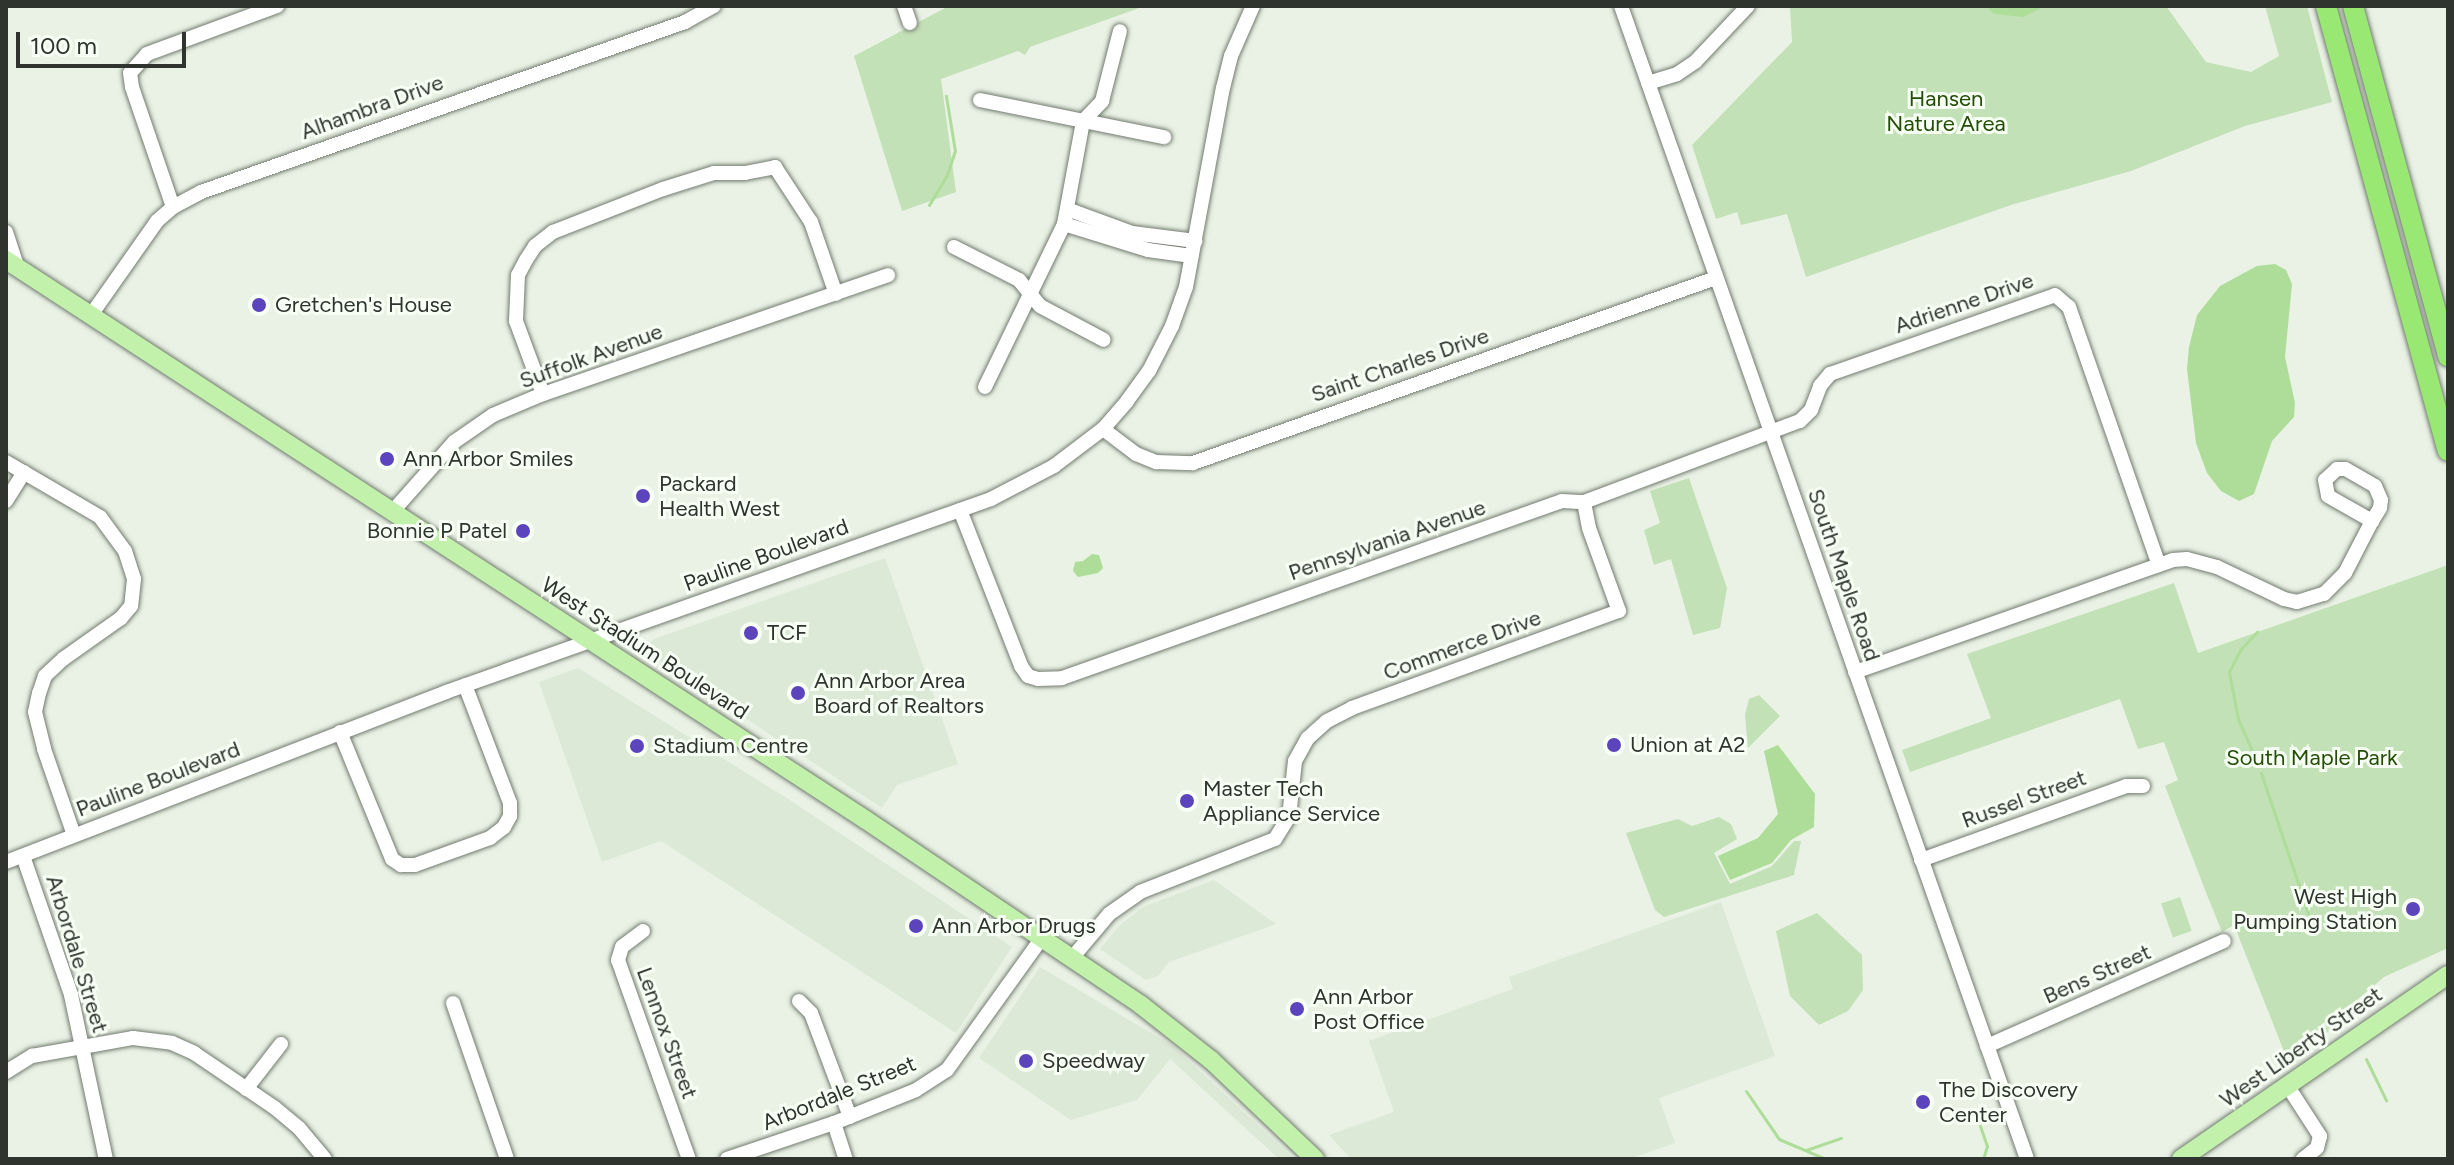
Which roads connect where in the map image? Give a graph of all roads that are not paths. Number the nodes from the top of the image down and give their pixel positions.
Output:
1 (277, 6) edge
2 (714, 6) edge
3 (904, 6) edge
4 (1253, 6) edge
5 (1621, 6) edge
6 (1748, 6) edge
7 (2326, 6) edge
8 (2353, 6) edge
9 (910, 23) dead end
10 (1120, 31) dead end
11 (1648, 83) junction
12 (980, 100) dead end
13 (1083, 121) junction
14 (1164, 137) dead end
15 (173, 207) junction
16 (1067, 209) junction
17 (1064, 224) junction
18 (6, 232) edge
19 (954, 247) dead end
20 (1193, 248) junction
21 (12, 264) edge
22 (888, 275) dead end
23 (1716, 278) junction
24 (1030, 292) junction
25 (836, 294) junction
26 (91, 315) junction
27 (1104, 340) dead end
28 (2448, 356) edge
29 (985, 387) dead end
30 (543, 394) junction
31 (1103, 429) junction
32 (1770, 431) junction
33 (2448, 451) edge
34 (6, 462) edge
35 (24, 472) junction
36 (6, 501) edge
37 (1584, 502) junction
38 (960, 510) junction
39 (393, 511) junction
40 (2372, 521) dead end
41 (2159, 565) junction
42 (590, 640) junction
43 (1855, 672) junction
44 (465, 685) junction
45 (340, 732) junction
46 (2143, 786) dead end
47 (74, 835) junction
48 (23, 856) junction
49 (1921, 860) junction
50 (6, 862) edge
51 (643, 931) dead end
52 (1041, 939) junction
53 (2224, 941) dead end
54 (1072, 958) junction
55 (2448, 975) edge
56 (799, 1001) dead end
57 (453, 1003) dead end
58 (281, 1044) dead end
59 (1987, 1046) junction
60 (83, 1048) junction
61 (6, 1072) edge
62 (2287, 1085) junction
63 (246, 1089) junction
64 (850, 1117) junction
65 (834, 1123) junction
66 (106, 1159) edge
67 (325, 1159) edge
68 (507, 1159) edge
69 (689, 1159) edge
70 (727, 1159) edge
71 (846, 1159) edge
72 (1315, 1159) edge
73 (2027, 1159) edge
74 (2181, 1159) edge
75 (2303, 1159) edge

1 - 15 street
2 - 15 street, Alhambra Drive
3 - 9 street
4 - 20 street, Pauline Boulevard
5 - 11 street, South Maple Road
6 - 11 street
7 - 33 highway
8 - 28 highway
10 - 13 street
11 - 23 street, South Maple Road
12 - 13 street
13 - 14 street
13 - 16 street
15 - 26 street, Alhambra Drive
16 - 17 street
16 - 20 street
17 - 20 street
17 - 24 street
18 - 21 street
19 - 24 street
20 - 31 street, Pauline Boulevard
21 - 26 main road, West Stadium Boulevard
22 - 25 street, Suffolk Avenue
23 - 31 street, Saint Charles Drive
23 - 32 street, South Maple Road
24 - 27 street
24 - 29 street
25 - 30 street, Suffolk Avenue
25 - 30 street
26 - 39 main road, West Stadium Boulevard
30 - 39 street, Suffolk Avenue
31 - 38 street, Pauline Boulevard
32 - 37 street, Pennsylvania Avenue
32 - 41 street, Adrienne Drive
32 - 43 street, South Maple Road
34 - 35 street
35 - 36 street
35 - 47 street
37 - 38 street, Pennsylvania Avenue
37 - 54 street, Commerce Drive
38 - 42 street, Pauline Boulevard
39 - 42 main road, West Stadium Boulevard
40 - 41 street
41 - 43 street
42 - 44 street, Pauline Boulevard
42 - 52 main road, West Stadium Boulevard
43 - 49 street, South Maple Road
44 - 45 street, Pauline Boulevard
44 - 45 street
45 - 47 street, Pauline Boulevard
46 - 49 street, Russel Street
47 - 48 street, Pauline Boulevard
48 - 50 street, Pauline Boulevard
48 - 60 street, Arbordale Street
49 - 59 street, South Maple Road
51 - 69 street, Lennox Street
52 - 54 main road, West Stadium Boulevard
52 - 64 street, Arbordale Street
53 - 59 street, Bens Street
54 - 72 main road, West Stadium Boulevard
55 - 62 main road, West Liberty Street
56 - 64 street
57 - 68 street
58 - 63 street
59 - 73 street, South Maple Road
60 - 61 street
60 - 63 street
60 - 66 street, Arbordale Street
62 - 74 main road, West Liberty Street
62 - 75 street
63 - 67 street
64 - 65 street, Arbordale Street
65 - 70 street, Arbordale Street
65 - 71 street

